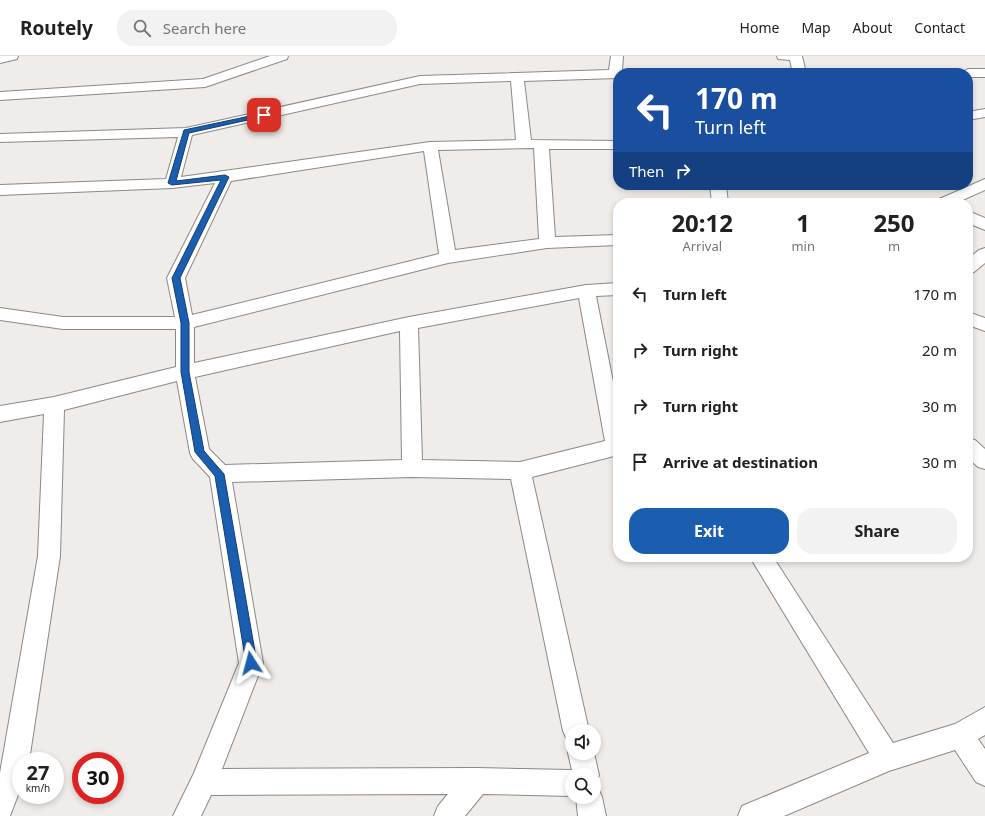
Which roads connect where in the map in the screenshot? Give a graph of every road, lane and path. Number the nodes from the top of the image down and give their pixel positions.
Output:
1 (12, 56) edge
2 (282, 56) edge
3 (617, 56) edge
4 (783, 56) edge
5 (0, 59) edge
6 (616, 68) edge
7 (798, 68) edge
8 (973, 73) edge
9 (985, 73) edge
10 (613, 74) edge
11 (517, 79) junction
12 (0, 96) edge
13 (985, 113) edge
14 (973, 115) edge
15 (186, 132) junction
16 (0, 138) edge
17 (524, 144) junction
18 (541, 144) junction
19 (613, 145) edge
20 (430, 146) junction
21 (225, 177) junction
22 (172, 183) junction
23 (0, 190) edge
24 (967, 190) edge
25 (953, 198) edge
26 (973, 219) edge
27 (985, 226) edge
28 (613, 240) edge
29 (547, 243) junction
30 (985, 254) edge
31 (448, 257) junction
32 (973, 264) edge
33 (613, 289) edge
34 (586, 291) junction
35 (0, 314) edge
36 (973, 320) edge
37 (185, 323) junction
38 (409, 323) junction
39 (985, 325) edge
40 (185, 372) junction
41 (54, 405) junction
42 (0, 414) edge
43 (613, 427) edge
44 (613, 448) edge
45 (973, 450) edge
46 (985, 461) edge
47 (412, 468) junction
48 (520, 471) junction
49 (220, 474) junction
50 (764, 562) edge
51 (985, 720) edge
52 (574, 724) edge
53 (961, 735) junction
54 (887, 758) junction
55 (985, 772) edge
56 (477, 781) junction
57 (203, 782) junction
58 (565, 783) edge
59 (590, 804) edge
60 (0, 807) edge
61 (187, 816) edge
62 (448, 816) edge
63 (592, 816) edge
64 (752, 816) edge

1 - 5 street
2 - 12 street
3 - 6 street
4 - 7 street
8 - 9 street
10 - 11 street
11 - 15 street
11 - 17 street
13 - 14 street
15 - 16 street
15 - 22 street
17 - 18 street
17 - 20 street
18 - 19 street
18 - 29 street
20 - 21 street
20 - 31 street
21 - 22 street
21 - 37 street
22 - 23 street
24 - 25 street
26 - 27 street
28 - 29 street
29 - 31 street
30 - 32 street
31 - 37 street
33 - 34 street
34 - 38 street
34 - 43 street
35 - 37 street
36 - 39 street
37 - 40 street
38 - 40 street
38 - 47 street
40 - 41 street
40 - 49 street
41 - 42 street
41 - 60 street
44 - 48 street
45 - 46 street
47 - 48 street
47 - 49 street
48 - 52 street
49 - 57 street
50 - 54 street
51 - 53 street
53 - 54 street
53 - 55 street
54 - 64 street
56 - 57 street
56 - 58 street
56 - 62 street
57 - 61 street
59 - 63 street

